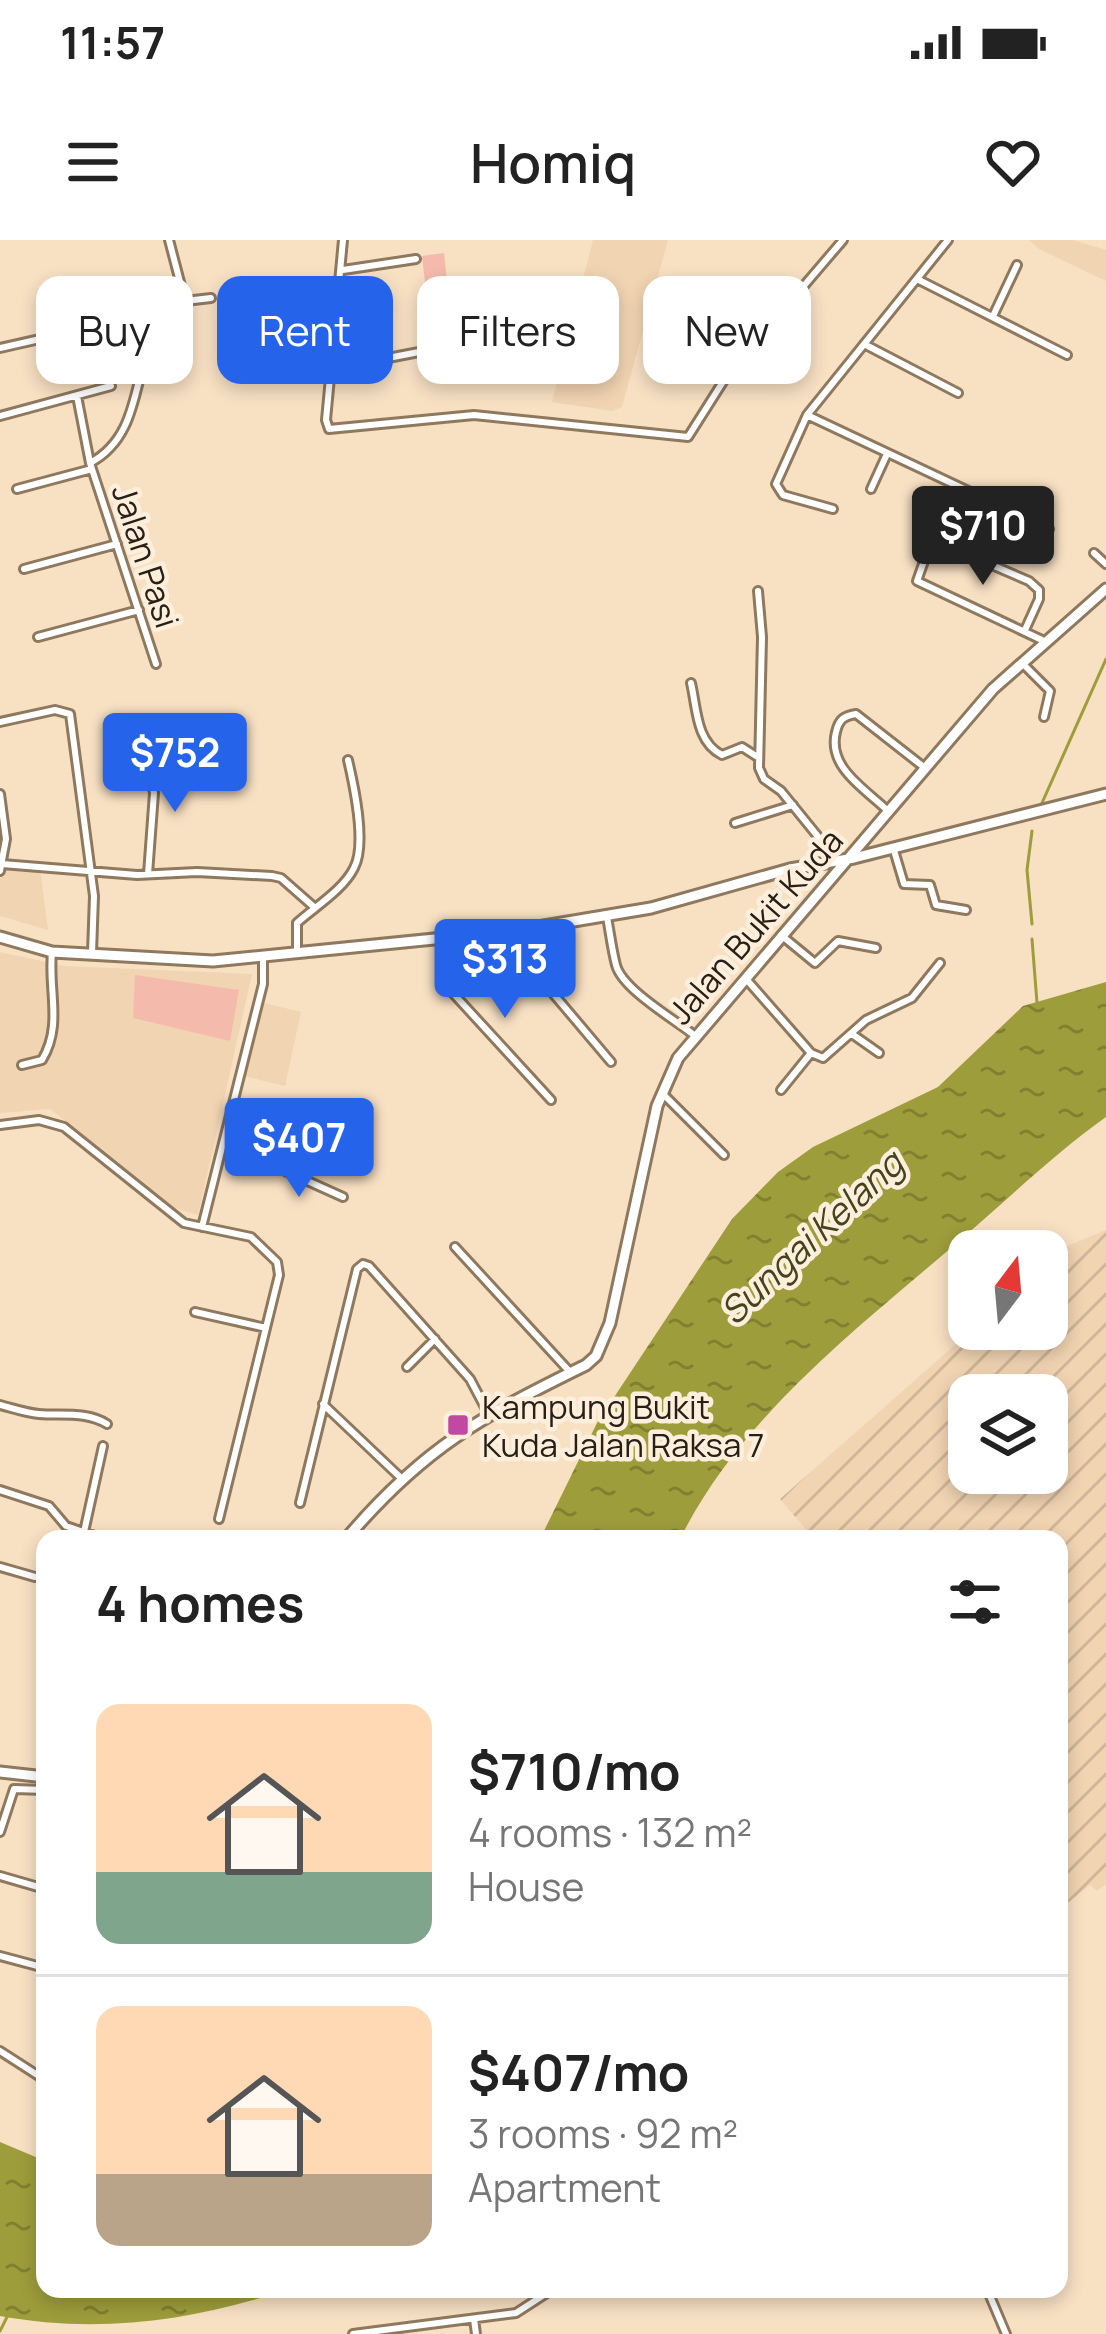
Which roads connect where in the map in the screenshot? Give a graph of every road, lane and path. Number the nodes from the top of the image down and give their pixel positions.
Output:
1 (169, 240) edge
2 (343, 240) edge
3 (843, 240) edge
4 (948, 240) edge
5 (416, 259) dead end
6 (1017, 265) dead end
7 (341, 271) junction
8 (178, 276) edge
9 (340, 276) edge
10 (917, 279) junction
11 (211, 298) dead end
12 (193, 300) edge
13 (992, 317) junction
14 (36, 340) edge
15 (864, 344) junction
16 (0, 348) edge
17 (1067, 355) dead end
18 (138, 384) edge
19 (330, 384) edge
20 (111, 386) dead end
21 (958, 393) dead end
22 (77, 396) junction
23 (0, 416) edge
24 (808, 416) junction
25 (887, 454) junction
26 (91, 466) junction
27 (17, 489) dead end
28 (871, 489) dead end
29 (833, 509) dead end
30 (1049, 529) dead end
31 (117, 544) junction
32 (1094, 553) dead end
33 (1106, 564) edge
34 (24, 569) dead end
35 (1106, 589) edge
36 (758, 591) dead end
37 (139, 610) junction
38 (1024, 630) junction
39 (38, 637) dead end
40 (1044, 641) junction
41 (1021, 661) junction
42 (157, 664) dead end
43 (691, 682) dead end
44 (1044, 717) dead end
45 (0, 722) edge
46 (756, 756) junction
47 (146, 759) dead end
48 (348, 760) dead end
49 (925, 768) junction
50 (0, 794) edge
51 (1106, 794) edge
52 (794, 805) junction
53 (889, 811) junction
54 (735, 823) dead end
55 (2, 824) edge
56 (878, 824) junction
57 (892, 846) junction
58 (833, 855) junction
59 (850, 855) junction
60 (808, 866) junction
61 (1, 867) edge
62 (794, 868) junction
63 (90, 871) junction
64 (148, 874) junction
65 (827, 881) junction
66 (314, 907) junction
67 (965, 910) dead end
68 (607, 917) junction
69 (514, 931) junction
70 (781, 935) junction
71 (0, 937) edge
72 (876, 948) dead end
73 (52, 952) junction
74 (297, 952) junction
75 (518, 952) junction
76 (92, 956) junction
77 (263, 957) junction
78 (940, 963) dead end
79 (745, 977) junction
80 (852, 1034) junction
81 (694, 1035) junction
82 (811, 1053) junction
83 (879, 1053) dead end
84 (611, 1062) dead end
85 (22, 1064) dead end
86 (782, 1090) dead end
87 (662, 1093) junction
88 (551, 1100) dead end
89 (0, 1125) edge
90 (724, 1155) dead end
91 (272, 1165) dead end
92 (343, 1197) dead end
93 (202, 1226) junction
94 (455, 1247) dead end
95 (195, 1312) dead end
96 (266, 1328) junction
97 (434, 1339) junction
98 (407, 1367) dead end
99 (571, 1372) junction
100 (323, 1404) junction
101 (0, 1405) edge
102 (488, 1413) junction
103 (107, 1424) dead end
104 (103, 1446) dead end
105 (401, 1478) junction
106 (0, 1490) edge
107 (300, 1503) dead end
108 (219, 1520) dead end
109 (78, 1530) edge
110 (84, 1530) edge
111 (354, 1530) edge
112 (0, 1567) edge
113 (35, 1577) dead end
114 (0, 1772) edge
115 (36, 1776) edge
116 (36, 1790) edge
117 (0, 1832) edge
118 (0, 1876) edge
119 (36, 1886) edge
120 (0, 1956) edge
121 (36, 1966) edge
122 (0, 2051) edge
123 (36, 2075) edge
124 (539, 2298) edge
125 (991, 2298) edge
126 (474, 2319) junction
127 (376, 2333) edge
128 (353, 2334) edge
129 (476, 2334) edge
130 (1006, 2334) edge

1 - 8 street
2 - 7 street
3 - 19 street
4 - 10 street
5 - 7 street
6 - 13 street
7 - 9 street
10 - 13 street
10 - 15 street
11 - 12 street
13 - 17 street
14 - 16 street
15 - 21 street
15 - 24 street
18 - 26 street, Jalan Pasi
20 - 22 street
22 - 23 street
22 - 26 street, Jalan Pasi
24 - 25 street
24 - 29 street
25 - 28 street
25 - 30 street
26 - 27 street
26 - 31 street, Jalan Pasi
31 - 34 street
31 - 37 street, Jalan Pasi
32 - 33 street
35 - 40 street, Jalan Bukit Kuda
36 - 46 street
37 - 39 street
37 - 42 street, Jalan Pasi
38 - 38 street
38 - 40 street
40 - 41 street, Jalan Bukit Kuda
41 - 44 street
41 - 49 street, Jalan Bukit Kuda
43 - 46 street
45 - 63 street
46 - 52 street
47 - 64 street
48 - 66 street
49 - 53 street, Jalan Bukit Kuda
49 - 53 street
50 - 55 street
51 - 57 street
52 - 54 street
52 - 58 street
53 - 56 street, Jalan Bukit Kuda
55 - 61 street
56 - 57 street
56 - 59 street, Jalan Bukit Kuda
57 - 59 street
57 - 67 street
58 - 59 street
58 - 62 street
59 - 60 street
59 - 65 street, Jalan Bukit Kuda
60 - 62 street
60 - 65 street
61 - 63 street
62 - 68 street
63 - 64 street
63 - 76 street
64 - 66 street
65 - 70 street, Jalan Bukit Kuda
66 - 74 street
68 - 69 street
68 - 81 street
69 - 74 street
69 - 75 street
70 - 72 street
70 - 79 street, Jalan Bukit Kuda
71 - 73 street
73 - 76 street
73 - 85 street
74 - 77 street
75 - 84 street
75 - 88 street
76 - 77 street
77 - 93 street
78 - 80 street
79 - 81 street, Jalan Bukit Kuda
79 - 82 street
80 - 82 street
80 - 83 street
81 - 87 street, Jalan Bukit Kuda
82 - 86 street
87 - 90 street
87 - 99 street, Jalan Bukit Kuda
89 - 93 street
91 - 92 street
93 - 96 street
94 - 99 street
95 - 96 street
96 - 108 street
97 - 98 street
97 - 100 street
97 - 102 street
99 - 102 street, Jalan Bukit Kuda
100 - 105 street
100 - 107 street
101 - 103 street
102 - 105 street, Jalan Bukit Kuda
104 - 110 street
105 - 111 street, Jalan Bukit Kuda
106 - 109 street
112 - 113 street
114 - 115 street
116 - 117 street
118 - 119 street
120 - 121 street
122 - 123 street
124 - 126 street
125 - 130 street
126 - 127 street
126 - 129 street
127 - 128 street

